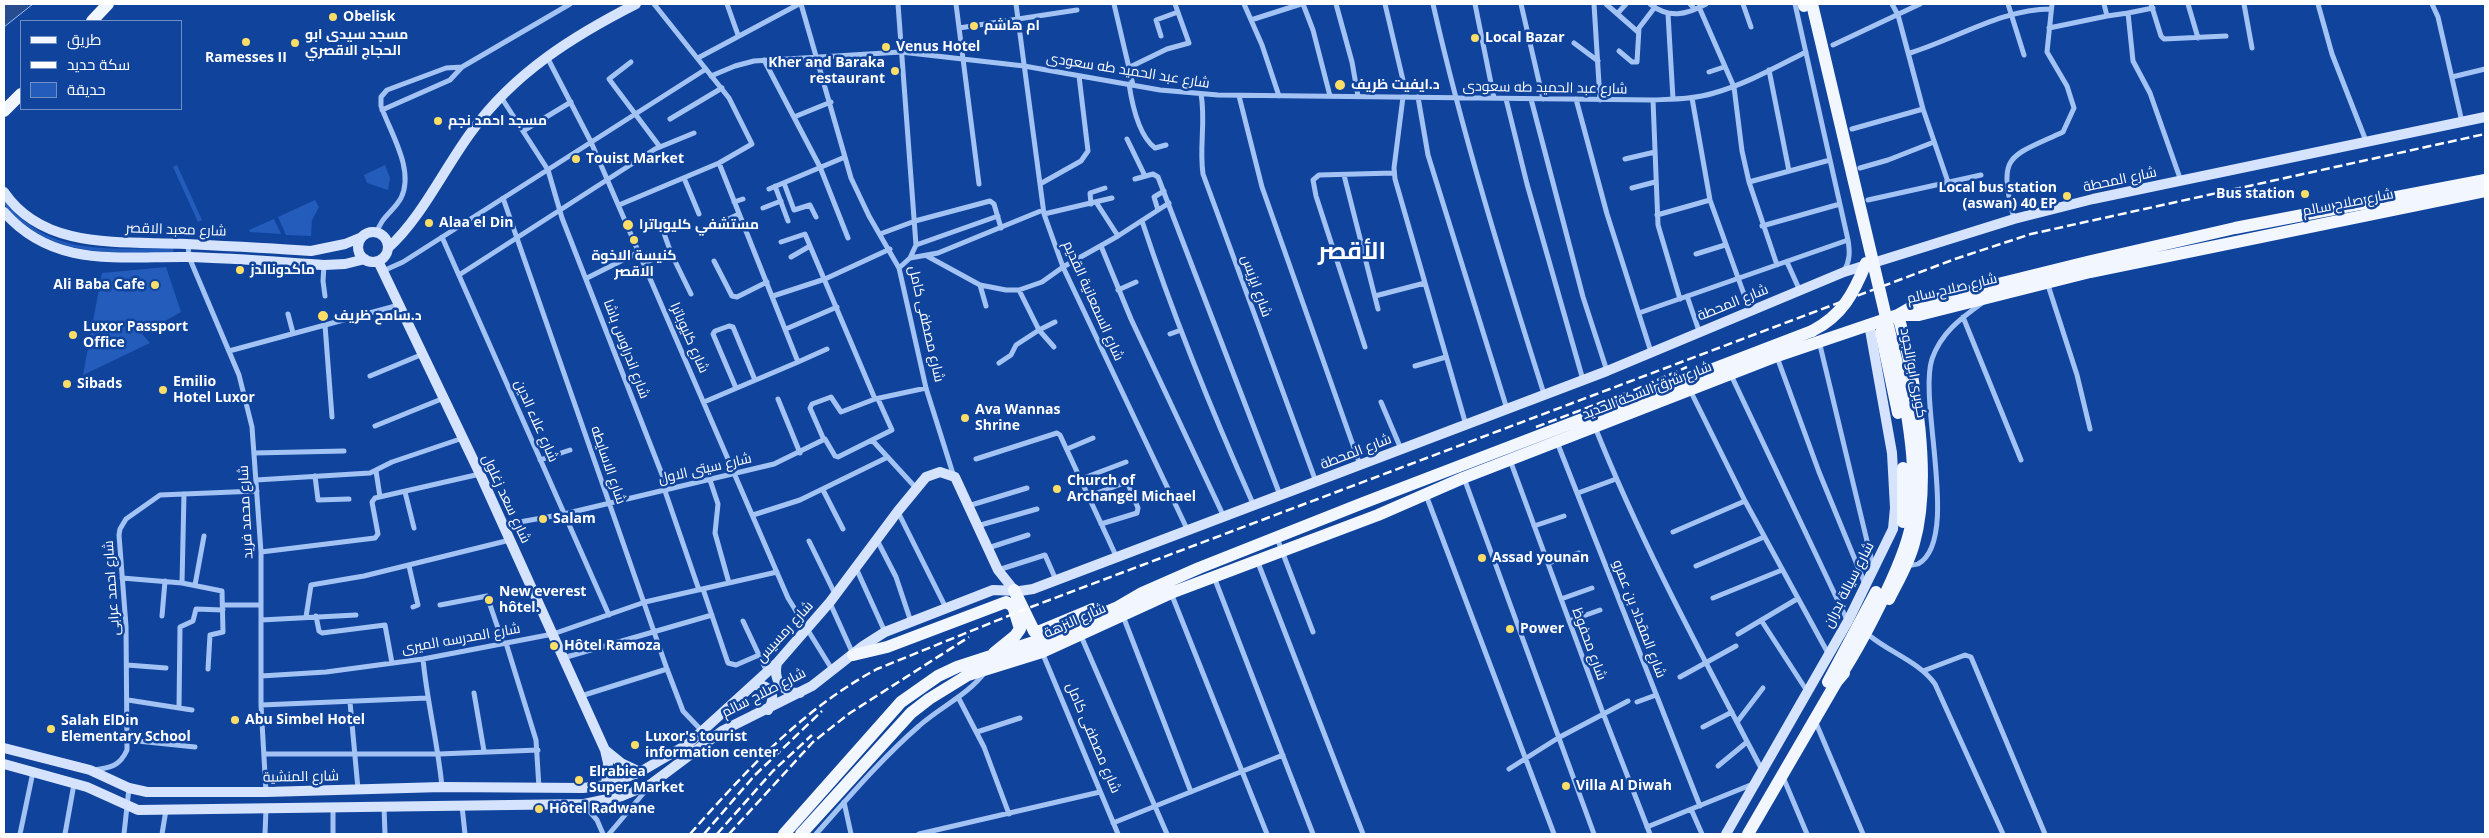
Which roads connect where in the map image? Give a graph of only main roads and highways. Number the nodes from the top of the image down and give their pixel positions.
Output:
1 (108, 4) edge
2 (1804, 4) edge
3 (629, 5) edge
4 (93, 20) edge
5 (20, 95) edge
6 (4, 107) edge
7 (4, 111) edge
8 (2485, 117) edge
9 (2485, 180) edge
10 (2485, 191) edge
11 (4, 192) edge
12 (4, 212) edge
13 (362, 237) junction
14 (388, 248) junction
15 (364, 259) junction
16 (378, 261) junction
17 (1866, 263) junction
18 (1898, 315) junction
19 (1869, 324) junction
20 (1815, 336) junction
21 (955, 477) joint
22 (1409, 502) junction
23 (1363, 503) junction
24 (1254, 554) junction
25 (1014, 590) junction
26 (1142, 593) junction
27 (853, 655) junction
28 (777, 663) junction
29 (987, 663) junction
30 (1832, 681) junction
31 (754, 685) junction
32 (801, 693) junction
33 (901, 702) junction
34 (768, 710) junction
35 (911, 713) junction
36 (4, 748) edge
37 (605, 750) junction
38 (4, 764) edge
39 (640, 772) junction
40 (606, 785) junction
41 (784, 834) edge
42 (801, 834) edge
43 (1726, 834) edge
44 (1739, 834) edge
45 (1748, 834) edge

1 - 4 main road
2 - 17 main road, كوبرى ابو الجود
2 - 30 main road, كوبرى ابو الجود, bridge
3 - 14 main road
5 - 6 main road
5 - 7 main road
8 - 25 main road, شارع المحطة
9 - 18 main road, شارع صلاح سالم
10 - 18 main road, شارع صلاح سالم
11 - 13 main road, شارع معبد الاقصر
12 - 15 main road, شارع معبد الاقصر
13 - 14 main road
13 - 15 main road
14 - 16 main road
15 - 16 main road
16 - 37 main road, شارع سعد زغلول
17 - 20 main road, bridge
17 - 30 main road, كوبرى ابو الجود, bridge
18 - 19 main road, شارع شرق السكة الحديد
18 - 30 main road
19 - 20 main road, شارع شرق السكة الحديد
19 - 43 main road, شارع سيالة بدران
20 - 22 main road, شارع شرق السكة الحديد
20 - 23 main road, شارع النزهة
21 - 25 main road, شارع مصطفى كامل
21 - 28 main road, شارع رمسيس
22 - 23 main road
22 - 24 main road, شارع النزهة
23 - 24 main road, شارع النزهة
24 - 26 main road, شارع النزهة
24 - 29 main road, شارع النزهة
25 - 26 main road
25 - 27 main road, شارع صلاح سالم
26 - 29 main road, شارع النزهة
27 - 29 main road
27 - 32 main road, شارع صلاح سالم
28 - 31 main road, شارع رمسيس
28 - 32 main road
29 - 33 main road, شارع النزهة
29 - 35 main road, شارع النزهة
30 - 44 main road
30 - 45 main road
31 - 34 main road
31 - 39 main road, شارع رمسيس
32 - 34 main road, شارع صلاح سالم
33 - 35 main road
33 - 41 main road, شارع النزهة
34 - 38 main road, شارع صلاح سالم
35 - 42 main road, شارع النزهة
36 - 40 main road, شارع المنشية
37 - 39 main road, شارع سعد زغلول
37 - 40 main road, شارع سعد زغلول
39 - 40 main road, شارع رمسيس

